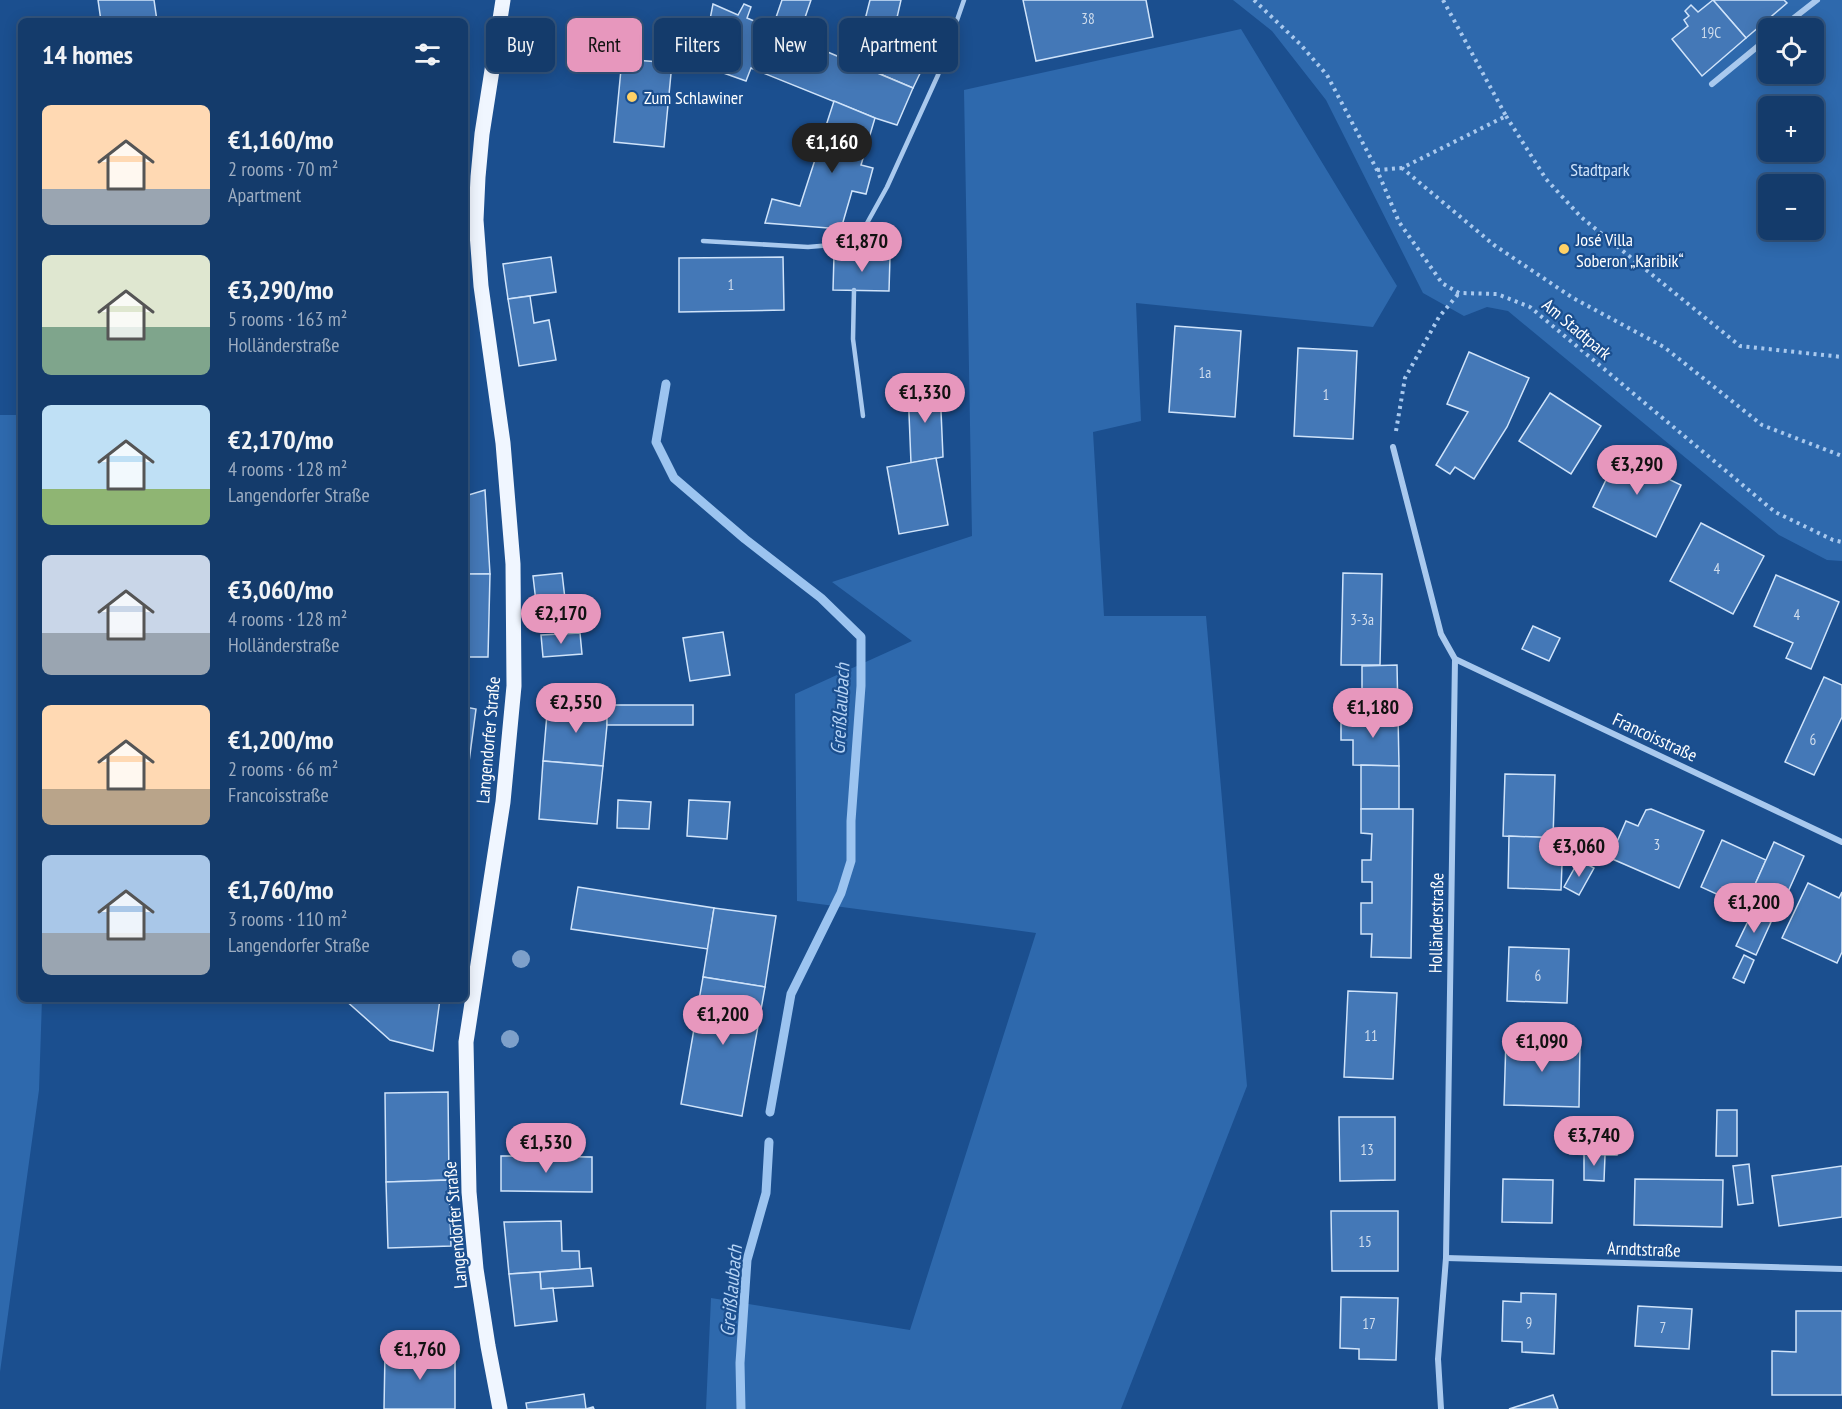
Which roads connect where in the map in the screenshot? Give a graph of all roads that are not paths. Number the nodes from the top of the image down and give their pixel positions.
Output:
1 (503, 0) edge
2 (964, 0) edge
3 (1817, 0) edge
4 (1794, 18) edge
5 (1758, 46) edge
6 (1712, 84) dead end
7 (703, 241) dead end
8 (856, 243) junction
9 (854, 255) dead end
10 (854, 290) dead end
11 (863, 416) dead end
12 (1393, 447) road end
13 (1455, 658) junction
14 (1842, 842) edge
15 (1446, 1258) junction
16 (1842, 1269) edge
17 (500, 1409) edge
18 (1441, 1409) edge

1 - 17 main road, Langendorfer Straße
2 - 8 lane
3 - 4 street
5 - 6 street
7 - 8 lane
8 - 9 lane
10 - 11 lane
12 - 13 street, Holländerstraße
13 - 14 street, Francoisstraße
13 - 15 street, Holländerstraße
15 - 16 street, Arndtstraße
15 - 18 street, Holländerstraße

